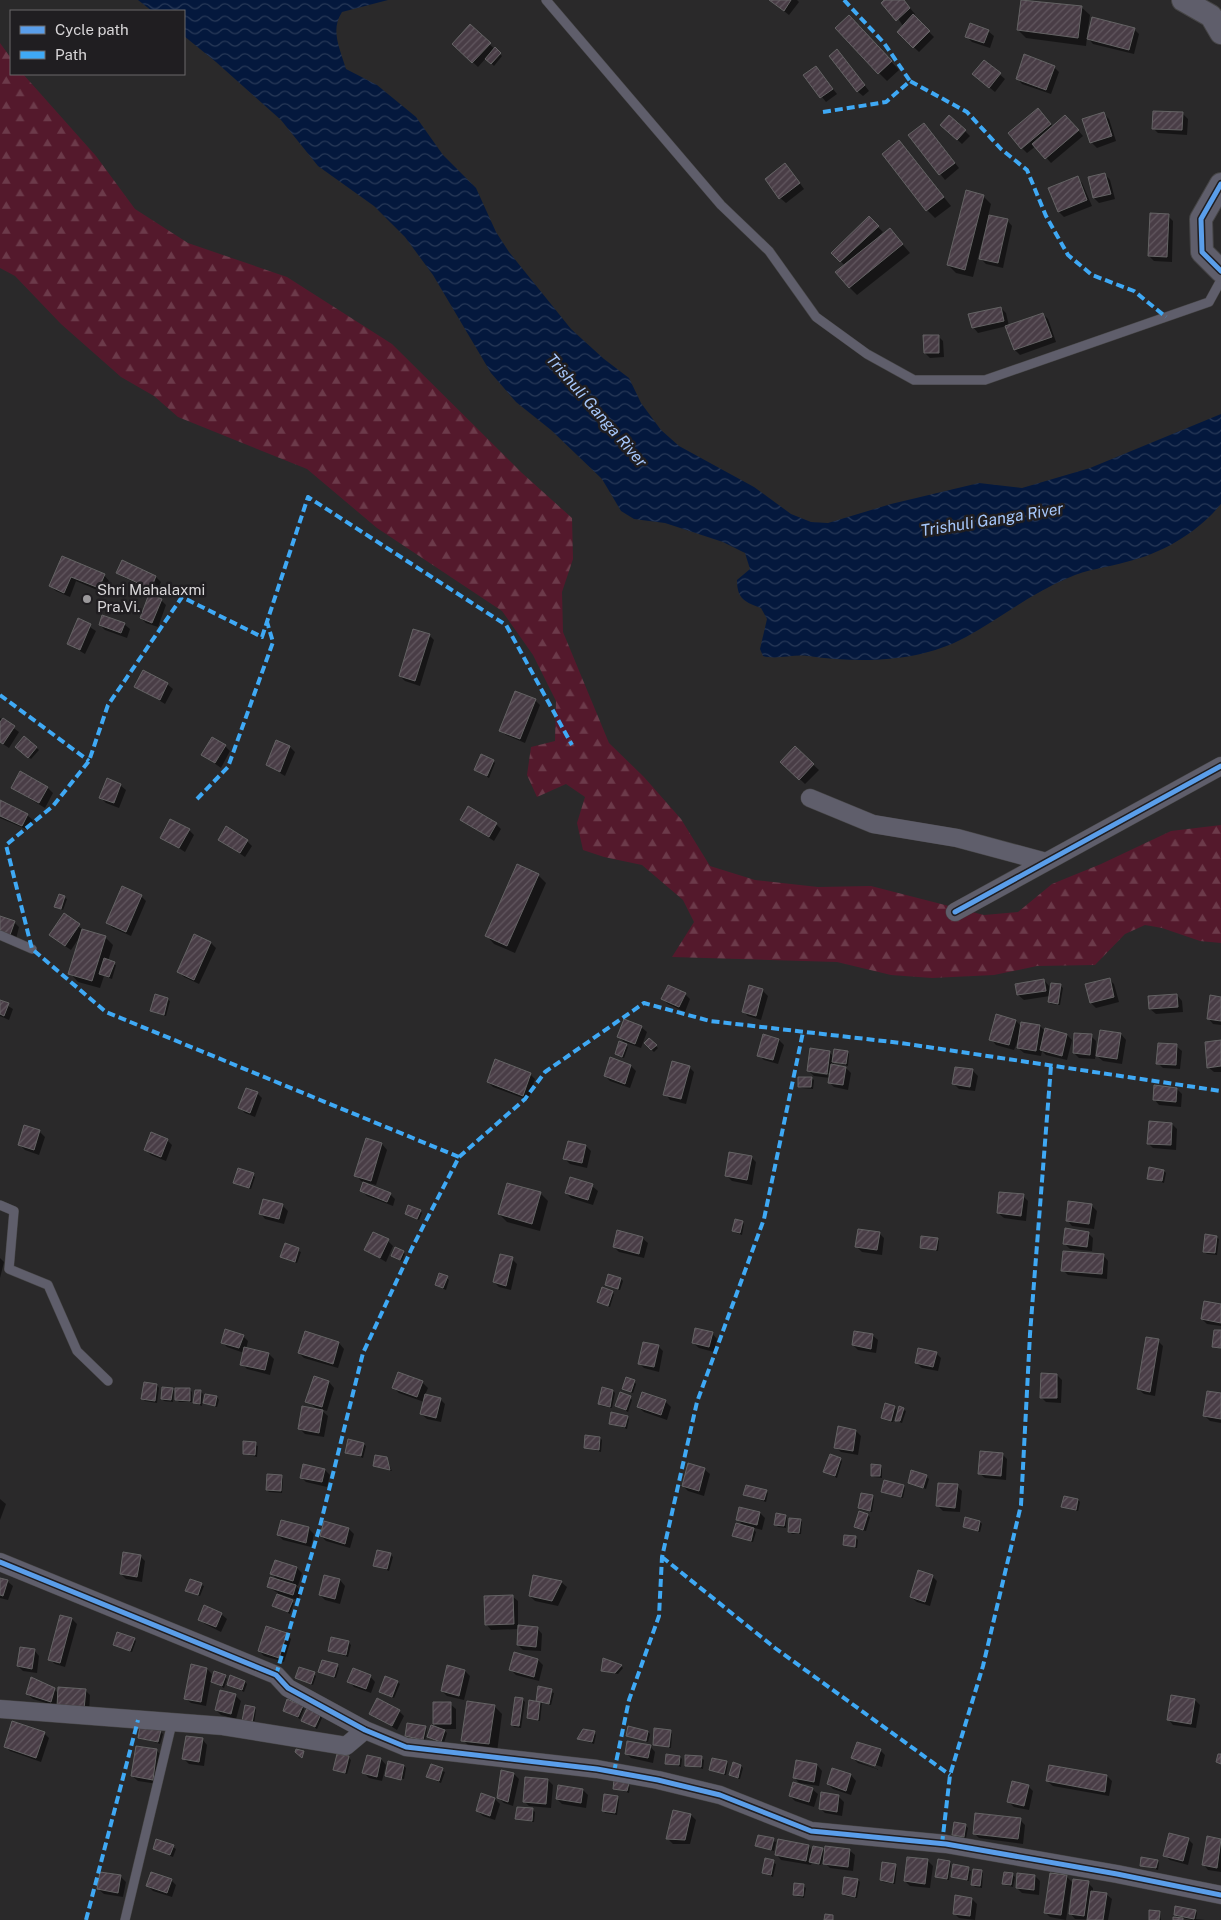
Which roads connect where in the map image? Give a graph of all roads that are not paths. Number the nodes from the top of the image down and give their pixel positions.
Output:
1 (546, 0) edge
2 (1183, 0) edge
3 (1221, 33) edge
4 (1221, 184) edge
5 (1221, 271) edge
6 (1221, 280) edge
7 (1221, 766) edge
8 (810, 798) dead end
9 (1046, 862) junction
10 (955, 912) dead end
11 (0, 935) edge
12 (32, 949) dead end
13 (0, 1205) edge
14 (108, 1381) dead end
15 (0, 1562) edge
16 (0, 1709) edge
17 (172, 1723) junction
18 (365, 1730) junction
19 (1221, 1895) edge
20 (125, 1920) edge

1 - 6 lane
2 - 3 street
4 - 5 street
7 - 9 street
8 - 9 street
9 - 10 street
11 - 12 lane
13 - 14 lane
15 - 18 street
16 - 17 street
17 - 18 street
17 - 20 lane
18 - 19 street

